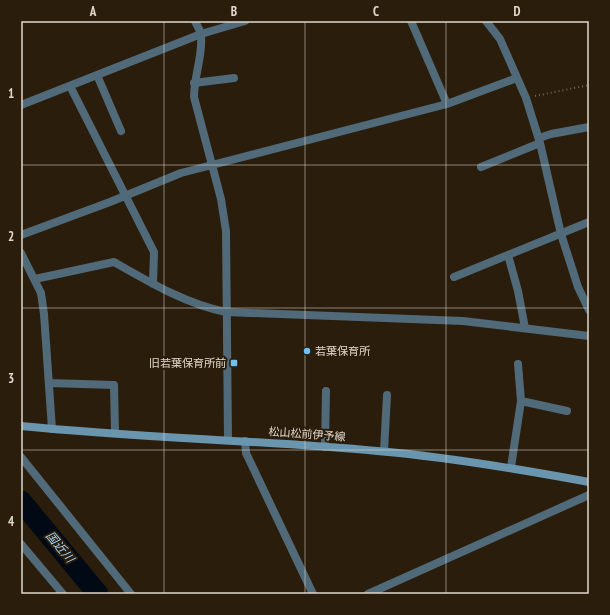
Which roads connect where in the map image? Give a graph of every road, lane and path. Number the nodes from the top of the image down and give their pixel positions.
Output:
1 (195, 21) edge
2 (245, 21) edge
3 (410, 21) edge
4 (486, 21) edge
5 (202, 34) junction
6 (97, 75) junction
7 (234, 78) dead end
8 (517, 78) junction
9 (194, 83) junction
10 (589, 85) edge
11 (70, 86) junction
12 (526, 98) junction
13 (447, 104) junction
14 (21, 105) edge
15 (589, 127) edge
16 (121, 131) dead end
17 (539, 140) junction
18 (211, 165) junction
19 (481, 167) dead end
20 (125, 195) junction
21 (589, 222) edge
22 (561, 234) junction
23 (21, 235) edge
24 (21, 253) edge
25 (508, 255) junction
26 (454, 277) dead end
27 (35, 279) junction
28 (154, 284) junction
29 (589, 310) edge
30 (226, 312) junction
31 (525, 328) junction
32 (589, 336) edge
33 (518, 364) dead end
34 (49, 383) junction
35 (326, 391) dead end
36 (387, 395) dead end
37 (521, 402) junction
38 (567, 411) dead end
39 (21, 426) edge
40 (52, 429) junction
41 (115, 433) junction
42 (228, 439) junction
43 (245, 440) junction
44 (325, 446) junction
45 (384, 451) junction
46 (21, 457) edge
47 (511, 467) junction
48 (589, 482) edge
49 (589, 495) edge
50 (21, 544) edge
51 (63, 594) edge
52 (131, 594) edge
53 (313, 594) edge
54 (368, 594) edge

1 - 5 street
2 - 5 street
3 - 13 street
4 - 8 street
5 - 6 street
5 - 9 street
6 - 11 street
6 - 16 street
7 - 9 street
8 - 12 street
8 - 13 street
9 - 18 street
10 - 12 path
11 - 14 street
11 - 20 street
12 - 17 street
13 - 18 street
15 - 17 street
17 - 19 street
17 - 22 street
18 - 20 street
18 - 30 street
20 - 23 street
20 - 28 street
21 - 22 street
22 - 25 street
22 - 29 street
24 - 27 street
25 - 26 street
25 - 31 street
27 - 28 street
27 - 34 street
28 - 30 street
30 - 31 street
30 - 42 street
31 - 32 street
33 - 37 street
34 - 40 street
34 - 41 street
35 - 44 street
36 - 45 street
37 - 38 street
37 - 47 street
39 - 40 main road, 松山松前伊予線
40 - 41 main road, 松山松前伊予線
41 - 42 main road, 松山松前伊予線
42 - 43 main road, 松山松前伊予線
43 - 44 main road, 松山松前伊予線
43 - 53 street
44 - 45 main road, 松山松前伊予線
45 - 47 main road, 松山松前伊予線
46 - 52 street
47 - 48 main road, 松山松前伊予線
49 - 54 street
50 - 51 street

